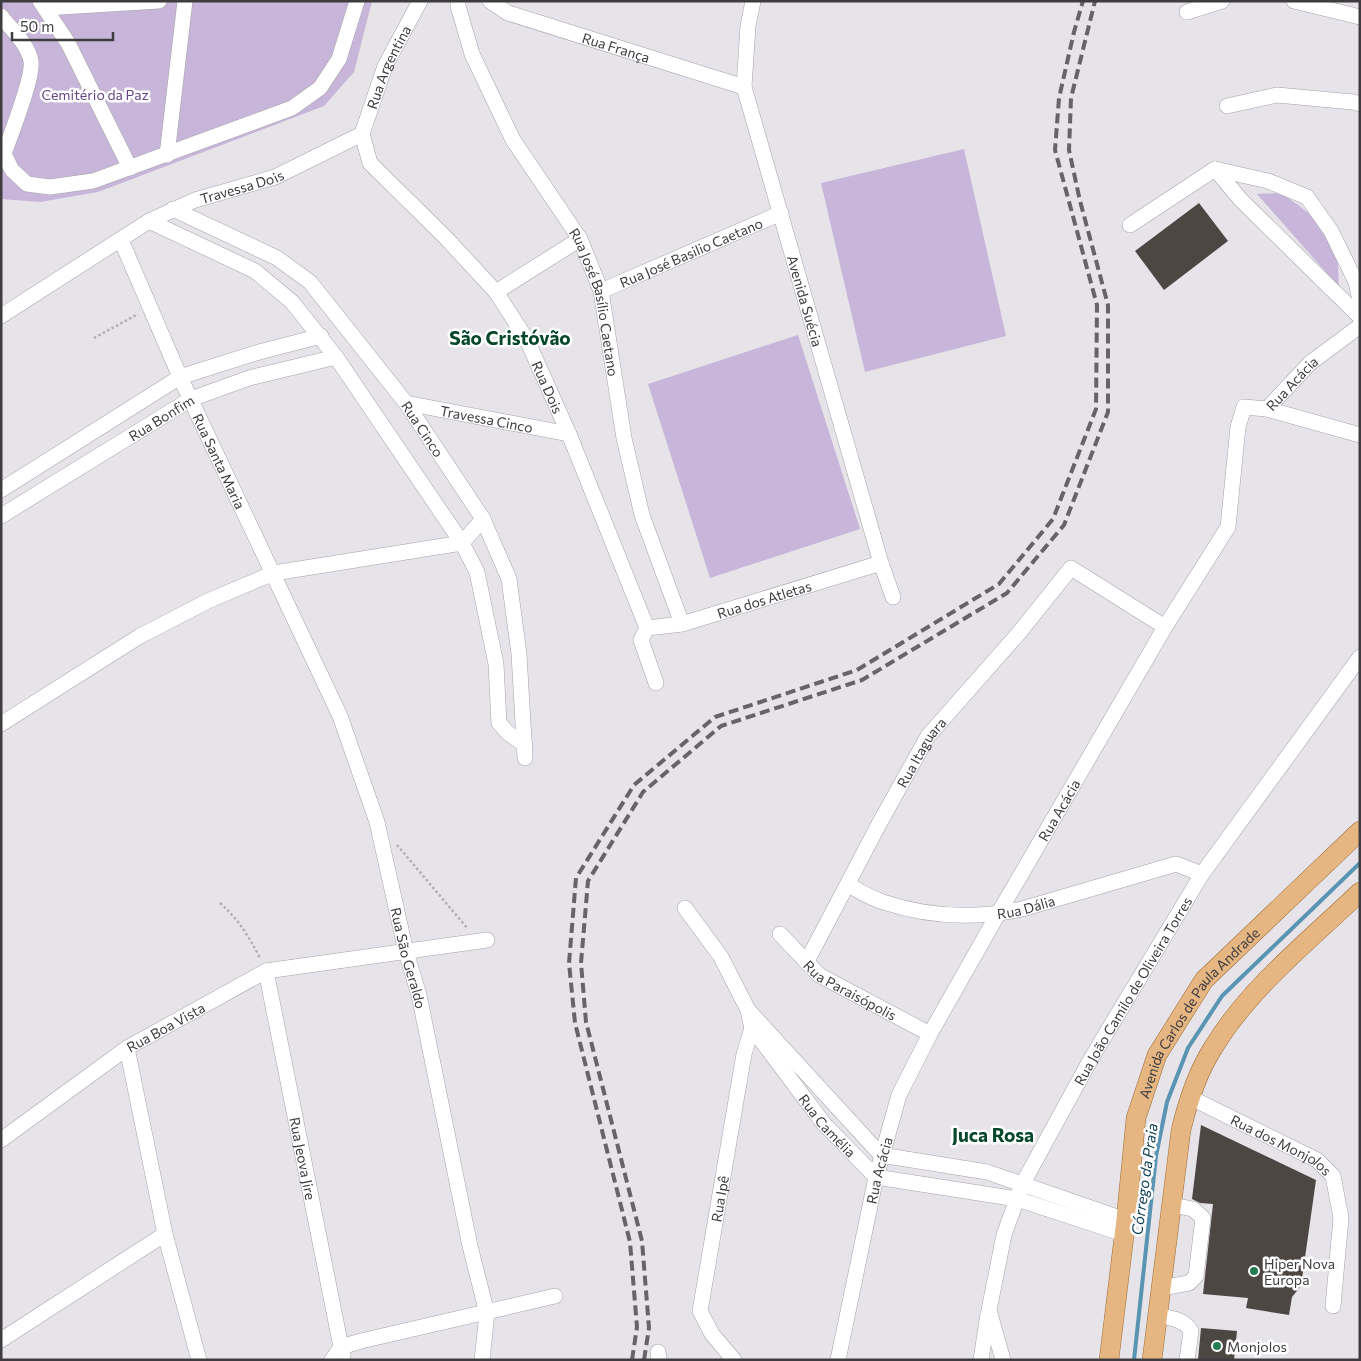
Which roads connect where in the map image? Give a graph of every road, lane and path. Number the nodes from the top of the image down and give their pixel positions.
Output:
1 (160, 1) edge
2 (185, 1) edge
3 (357, 1) edge
4 (420, 1) edge
5 (458, 1) edge
6 (490, 1) edge
7 (753, 1) edge
8 (1222, 1) edge
9 (1294, 1) edge
10 (43, 4) edge
11 (1187, 12) dead end
12 (1, 16) edge
13 (1360, 17) edge
14 (744, 87) junction
15 (1360, 104) edge
16 (1227, 106) dead end
17 (362, 134) junction
18 (2, 152) edge
19 (167, 155) junction
20 (130, 168) junction
21 (1215, 169) junction
22 (1268, 181) junction
23 (1241, 200) junction
24 (174, 209) junction
25 (781, 212) junction
26 (149, 221) junction
27 (1130, 225) dead end
28 (580, 239) junction
29 (121, 240) junction
30 (601, 291) junction
31 (496, 292) junction
32 (1360, 300) edge
33 (150, 308) junction
34 (1, 316) edge
35 (1360, 317) edge
36 (1360, 326) edge
37 (321, 336) junction
38 (94, 338) dead end
39 (336, 357) junction
40 (180, 377) junction
41 (191, 399) junction
42 (406, 403) junction
43 (1267, 410) junction
44 (569, 434) junction
45 (1360, 434) edge
46 (1, 490) edge
47 (1, 516) edge
48 (483, 519) junction
49 (462, 543) junction
50 (881, 563) junction
51 (274, 573) junction
52 (893, 597) dead end
53 (682, 624) junction
54 (1166, 627) junction
55 (647, 628) junction
56 (1360, 657) edge
57 (656, 683) dead end
58 (1, 724) edge
59 (1360, 831) edge
60 (396, 844) dead end
61 (1202, 874) junction
62 (848, 885) junction
63 (1360, 892) edge
64 (220, 903) dead end
65 (685, 908) dead end
66 (998, 914) junction
67 (780, 934) dead end
68 (483, 941) joint
69 (406, 952) junction
70 (807, 961) junction
71 (266, 971) junction
72 (753, 1019) junction
73 (930, 1034) junction
74 (127, 1048) junction
75 (1189, 1097) junction
76 (1, 1140) edge
77 (881, 1155) junction
78 (876, 1177) junction
79 (1019, 1192) junction
80 (1172, 1205) junction
81 (1125, 1227) junction
82 (165, 1234) junction
83 (1161, 1288) junction
84 (555, 1296) dead end
85 (1333, 1306) dead end
86 (989, 1310) junction
87 (487, 1313) junction
88 (1158, 1316) junction
89 (1, 1340) edge
90 (343, 1353) edge
91 (199, 1360) edge
92 (332, 1360) edge
93 (482, 1360) edge
94 (734, 1360) edge
95 (838, 1360) edge
96 (981, 1360) edge
97 (1004, 1360) edge
98 (1109, 1360) edge
99 (1152, 1360) edge
100 (1187, 1360) edge

1 - 10 street
2 - 19 street
3 - 19 street
4 - 17 street, Rua Argentina
5 - 28 street, Rua José Basílio Caetano
6 - 14 street, Rua França
7 - 14 street, Avenida Suécia
8 - 11 street
9 - 13 street
10 - 20 street
12 - 18 street
14 - 25 street, Avenida Suécia
15 - 16 street
17 - 24 street, Travessa Dois
17 - 31 street, Rua Dois
18 - 20 street
19 - 20 street
21 - 22 street
21 - 23 street
21 - 27 street
22 - 23 street
22 - 32 street
23 - 35 street
24 - 26 street, Travessa Dois
24 - 42 street, Rua Cinco
25 - 30 street, Rua José Basilio Caetano
25 - 50 street, Avenida Suécia
26 - 29 street, Travessa Dois
26 - 37 street, Rua Cinco
28 - 30 street, Rua José Basílio Caetano
28 - 31 street
29 - 33 street, Rua Santa Maria
29 - 34 street, Travessa Dois
30 - 53 street, Rua José Basílio Caetano
31 - 44 street, Rua Dois
33 - 38 path
33 - 40 street, Rua Santa Maria
36 - 43 street, Rua Acácia
37 - 39 street, Rua Cinco
37 - 40 street, Rua Bonfim
39 - 41 street, Rua Bonfim
39 - 49 street, Rua Cinco
40 - 41 street, Rua Santa Maria
40 - 46 street, Rua Bonfim
41 - 47 street, Rua Bonfim
41 - 51 street, Rua Santa Maria
42 - 44 street, Travessa Cinco
42 - 48 street, Rua Cinco
43 - 45 street
43 - 54 street, Rua Acácia
44 - 55 street, Rua Dois
48 - 49 street
48 - 49 street, Rua Cinco
49 - 51 street
50 - 52 street, Avenida Suécia
50 - 53 street, Rua dos Atletas
51 - 58 street
51 - 69 street, Rua São Geraldo
53 - 55 street, Rua dos Atletas
54 - 62 street, Rua Itaguara
54 - 66 street, Rua Acácia
55 - 57 street, Rua Dois
56 - 61 street, Rua João Camilo de Oliveira Torres
59 - 81 main road, Avenida Carlos de Paula Andrade
60 - 68 path
61 - 66 street, Rua Dália
61 - 79 street, Rua João Camilo de Oliveira Torres
62 - 66 street, Rua Dália
62 - 70 street, Rua Itaguara
63 - 75 main road, Avenida Carlos de Paula Andrade
64 - 71 path
65 - 72 street
66 - 73 street, Rua Acácia
67 - 70 street, Rua Paraisópolis
68 - 69 street, Rua Boa Vista
69 - 71 street, Rua Boa Vista
69 - 87 street, Rua São Geraldo
70 - 73 street, Rua Paraisópolis
71 - 74 street, Rua Boa Vista
71 - 90 street, Rua Jeova Jire
72 - 77 street, Rua Camélia
72 - 78 street, Rua Camélia
72 - 94 street, Rua Ipê
73 - 77 street, Rua Acácia
74 - 76 street
74 - 82 street, Rua Boa Vista
75 - 80 main road, Avenida Carlos de Paula Andrade
75 - 85 street, Rua dos Monjolos
77 - 78 street, Rua Acácia
77 - 79 street
78 - 79 street
78 - 95 street, Rua Acácia
79 - 81 street
79 - 86 street, Rua João Camilo de Oliveira Torres
80 - 83 main road, Avenida Carlos de Paula Andrade
80 - 83 street
81 - 98 main road, Avenida Carlos de Paula Andrade
82 - 89 street
82 - 91 street
83 - 88 main road, Avenida Carlos de Paula Andrade
84 - 87 street
86 - 96 street
86 - 97 street, Rua João Camilo de Oliveira Torres
87 - 90 street
87 - 93 street, Rua São Geraldo
88 - 99 main road, Avenida Carlos de Paula Andrade
88 - 100 street
90 - 92 street

